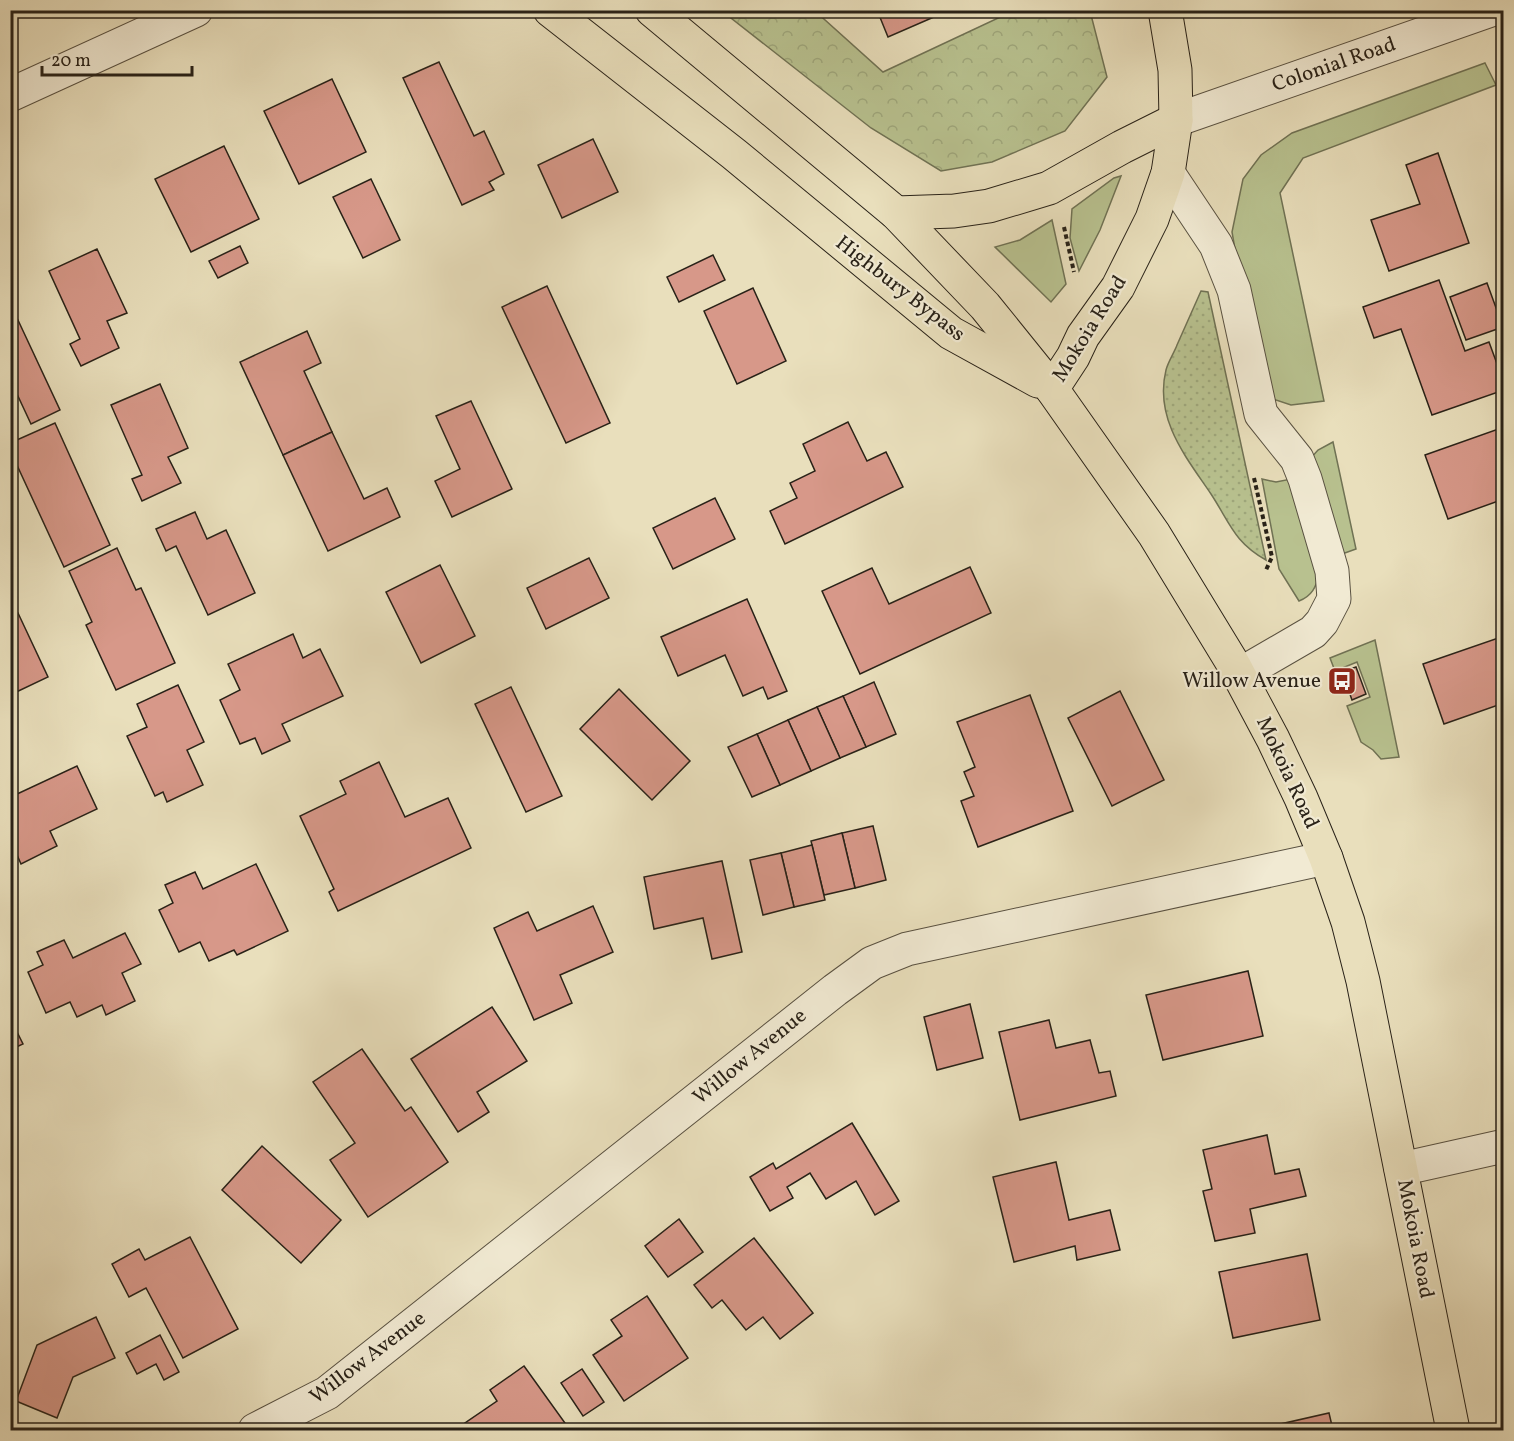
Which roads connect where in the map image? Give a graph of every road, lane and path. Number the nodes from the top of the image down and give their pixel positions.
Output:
1 (196, 10) edge
2 (550, 10) edge
3 (652, 10) edge
4 (1165, 10) edge
5 (1491, 10) edge
6 (10, 95) edge
7 (1176, 120) junction
8 (1168, 173) junction
9 (896, 213) junction
10 (1063, 225) dead end
11 (1075, 279) dead end
12 (1052, 389) junction
13 (1239, 675) junction
14 (1326, 858) junction
15 (1503, 1146) edge
16 (1401, 1169) junction
17 (255, 1431) edge
18 (1453, 1431) edge

1 - 6 street
2 - 12 main road, Highbury Bypass
3 - 9 main road, Highbury Bypass
4 - 7 main road, Mokoia Road
5 - 7 street, Colonial Road
7 - 8 main road, Mokoia Road
7 - 9 main road
8 - 12 main road, Mokoia Road
8 - 13 street
9 - 12 main road, Highbury Bypass
10 - 11 path
12 - 13 main road, Mokoia Road
13 - 14 main road, Mokoia Road
14 - 16 main road, Mokoia Road
14 - 17 street, Willow Avenue
15 - 16 street
16 - 18 main road, Mokoia Road

